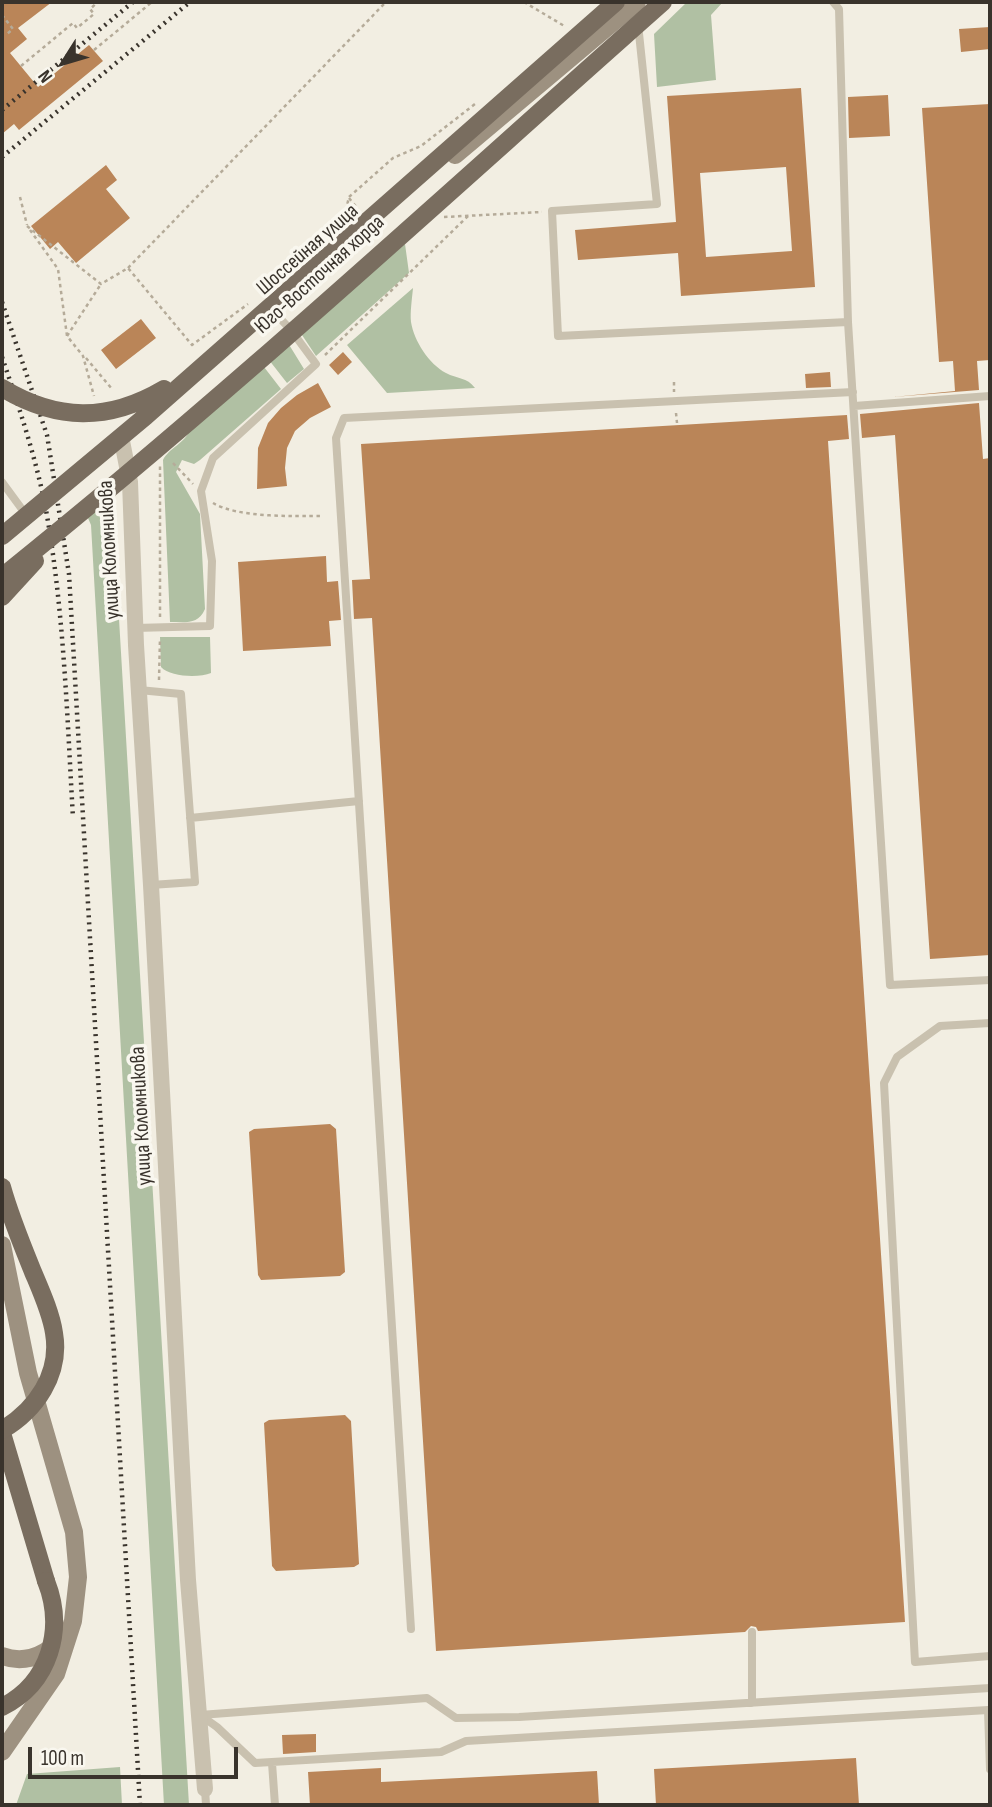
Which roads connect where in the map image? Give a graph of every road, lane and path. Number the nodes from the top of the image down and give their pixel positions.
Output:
1 (98, 2) edge
2 (152, 2) edge
3 (386, 2) edge
4 (524, 2) edge
5 (616, 2) edge
6 (636, 2) edge
7 (663, 2) edge
8 (833, 2) edge
9 (2, 15) edge
10 (576, 22) dead end
11 (7, 34) dead end
12 (94, 50) dead end
13 (21, 66) dead end
14 (482, 98) dead end
15 (20, 197) dead end
16 (468, 216) dead end
17 (27, 226) junction
18 (334, 228) dead end
19 (128, 268) junction
20 (101, 284) junction
21 (251, 301) dead end
22 (273, 311) junction
23 (848, 322) junction
24 (67, 335) junction
25 (83, 356) junction
26 (316, 365) junction
27 (200, 368) junction
28 (2, 388) edge
29 (112, 390) dead end
30 (853, 392) junction
31 (93, 396) dead end
32 (990, 396) edge
33 (854, 406) junction
34 (122, 441) junction
35 (160, 460) dead end
36 (173, 463) dead end
37 (75, 480) dead end
38 (2, 483) edge
39 (201, 491) junction
40 (33, 515) joint
41 (323, 516) dead end
42 (75, 518) junction
43 (2, 538) edge
44 (2, 577) edge
45 (2, 597) edge
46 (160, 627) junction
47 (135, 628) junction
48 (139, 690) junction
49 (159, 692) junction
50 (359, 801) junction
51 (190, 818) junction
52 (151, 885) junction
53 (990, 980) edge
54 (990, 1023) edge
55 (2, 1187) edge
56 (2, 1245) edge
57 (2, 1432) edge
58 (74, 1621) junction
59 (411, 1629) dead end
60 (752, 1632) dead end
61 (2, 1656) edge
62 (990, 1656) edge
63 (990, 1688) edge
64 (752, 1703) junction
65 (2, 1707) edge
66 (200, 1715) junction
67 (2, 1752) edge
68 (272, 1763) junction
69 (990, 1769) edge
70 (206, 1797) edge
71 (275, 1805) edge

1 - 13 path
2 - 12 path
3 - 19 path
4 - 10 path
5 - 27 main road, Юго-Восточная хорда, bridge
6 - 22 main road, Шоссейная улица
6 - 23 lane
7 - 42 main road, Юго-Восточная хорда, bridge
8 - 23 lane
9 - 11 path
14 - 18 path
15 - 17 path
16 - 26 path
17 - 20 path
17 - 24 path
19 - 20 path
19 - 21 path
20 - 24 path
22 - 26 lane
22 - 34 main road, Шоссейная улица
23 - 30 lane
24 - 25 path
25 - 29 path
25 - 31 path
26 - 39 lane
27 - 28 main road, bridge
27 - 43 main road, Юго-Восточная хорда, bridge
30 - 33 lane
30 - 50 lane
32 - 33 lane
33 - 53 lane
34 - 37 main road, Шоссейная улица
34 - 47 street, улица Коломникова
35 - 46 path
36 - 39 path
38 - 40 lane
39 - 41 path
39 - 46 lane
40 - 43 main road
42 - 44 main road, Юго-Восточная хорда, bridge
42 - 45 main road, bridge
46 - 47 lane
46 - 49 path
47 - 48 street, улица Коломникова
48 - 49 lane
48 - 52 street, улица Коломникова
49 - 51 lane
50 - 51 lane
50 - 59 lane
51 - 52 lane
52 - 66 street, улица Коломникова
54 - 62 lane
55 - 57 main road, bridge
56 - 58 main road
57 - 65 main road, bridge
58 - 61 main road
58 - 67 main road
60 - 64 lane
63 - 64 lane
64 - 66 lane
66 - 68 lane
66 - 70 street, улица Коломникова
68 - 69 lane
68 - 71 lane

